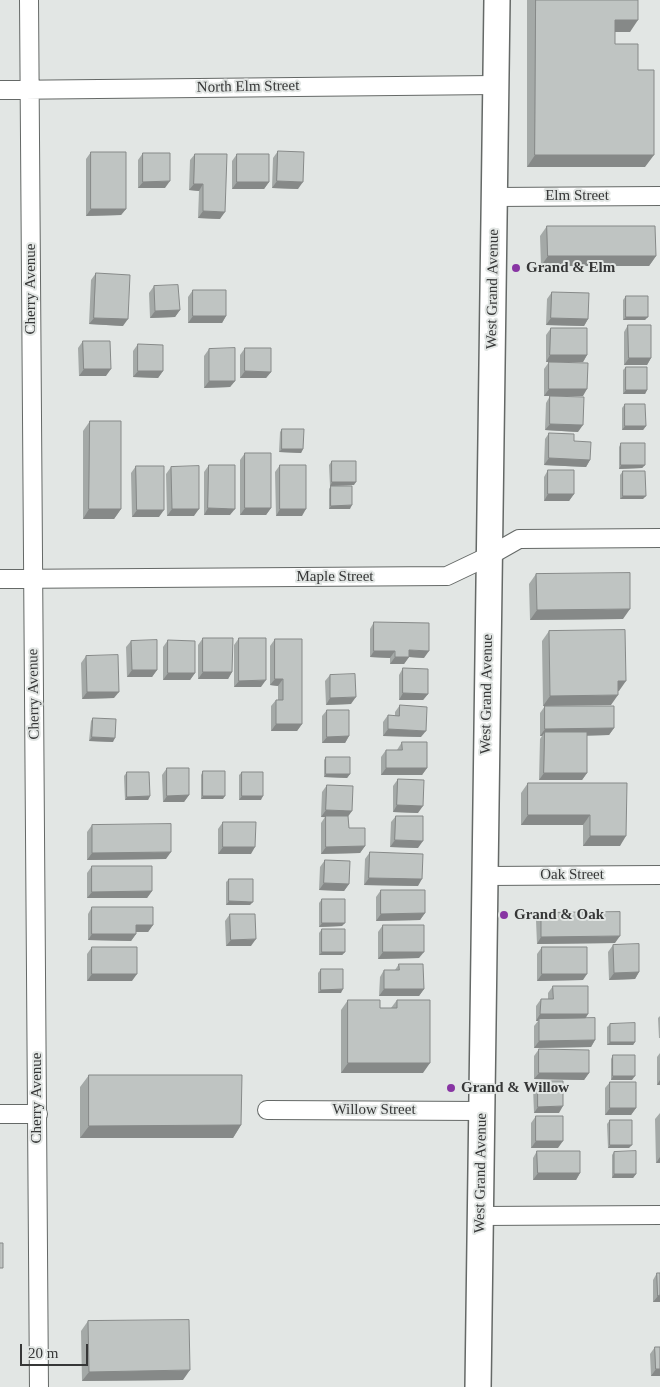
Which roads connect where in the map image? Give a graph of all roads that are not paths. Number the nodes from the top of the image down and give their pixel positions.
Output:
1 (29, 0) edge
2 (496, 0) edge
3 (495, 84) junction
4 (0, 90) edge
5 (30, 90) junction
6 (660, 196) edge
7 (494, 197) junction
8 (660, 538) edge
9 (489, 556) junction
10 (33, 578) junction
11 (0, 579) edge
12 (660, 875) edge
13 (485, 876) junction
14 (267, 1110) dead end
15 (482, 1111) junction
16 (0, 1114) edge
17 (38, 1114) junction
18 (660, 1214) edge
19 (480, 1216) junction
20 (39, 1387) edge
21 (478, 1387) edge

1 - 5 street, Cherry Avenue
2 - 3 main road, West Grand Avenue
3 - 5 street, North Elm Street
3 - 7 main road, West Grand Avenue
4 - 5 street, North Elm Street
5 - 10 street, Cherry Avenue
6 - 7 street, Elm Street
7 - 9 main road, West Grand Avenue
8 - 9 street, Maple Street
9 - 10 street, Maple Street
9 - 13 main road, West Grand Avenue
10 - 11 street, Maple Street
10 - 17 street, Cherry Avenue
12 - 13 street, Oak Street
13 - 15 main road, West Grand Avenue
14 - 15 street, Willow Street
15 - 19 main road, West Grand Avenue
16 - 17 street
17 - 20 street, Cherry Avenue
18 - 19 street
19 - 21 main road, West Grand Avenue

